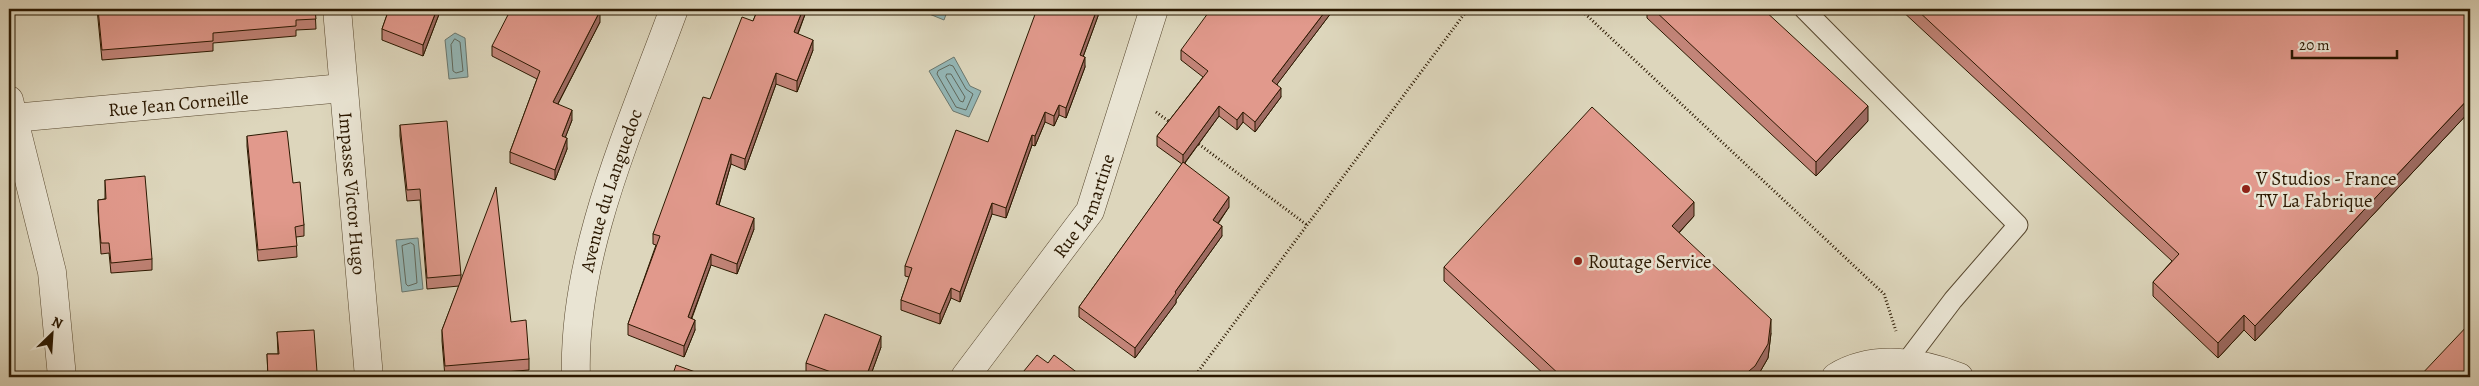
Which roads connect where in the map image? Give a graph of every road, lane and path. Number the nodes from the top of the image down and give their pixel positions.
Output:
1 (337, 9) edge
2 (674, 9) edge
3 (1154, 9) edge
4 (1468, 9) edge
5 (1580, 9) edge
6 (1804, 9) edge
7 (343, 88) junction
8 (1127, 91) junction
9 (11, 108) edge
10 (1174, 126) edge
11 (1190, 138) edge
12 (1307, 225) junction
13 (1906, 362) junction
14 (62, 377) edge
15 (369, 377) edge
16 (576, 377) edge
17 (965, 377) edge
18 (1194, 377) edge
19 (1836, 377) edge
20 (1959, 377) edge

1 - 7 street, Impasse Victor Hugo
2 - 16 street, Avenue du Languedoc
3 - 8 street, Rue Lamartine
4 - 12 path
5 - 13 path
6 - 13 lane
7 - 9 street, Rue Jean Corneille
7 - 15 street, Impasse Victor Hugo
8 - 10 path
8 - 17 street, Rue Lamartine
9 - 14 street
11 - 12 path
12 - 18 path
13 - 19 street
13 - 20 street

